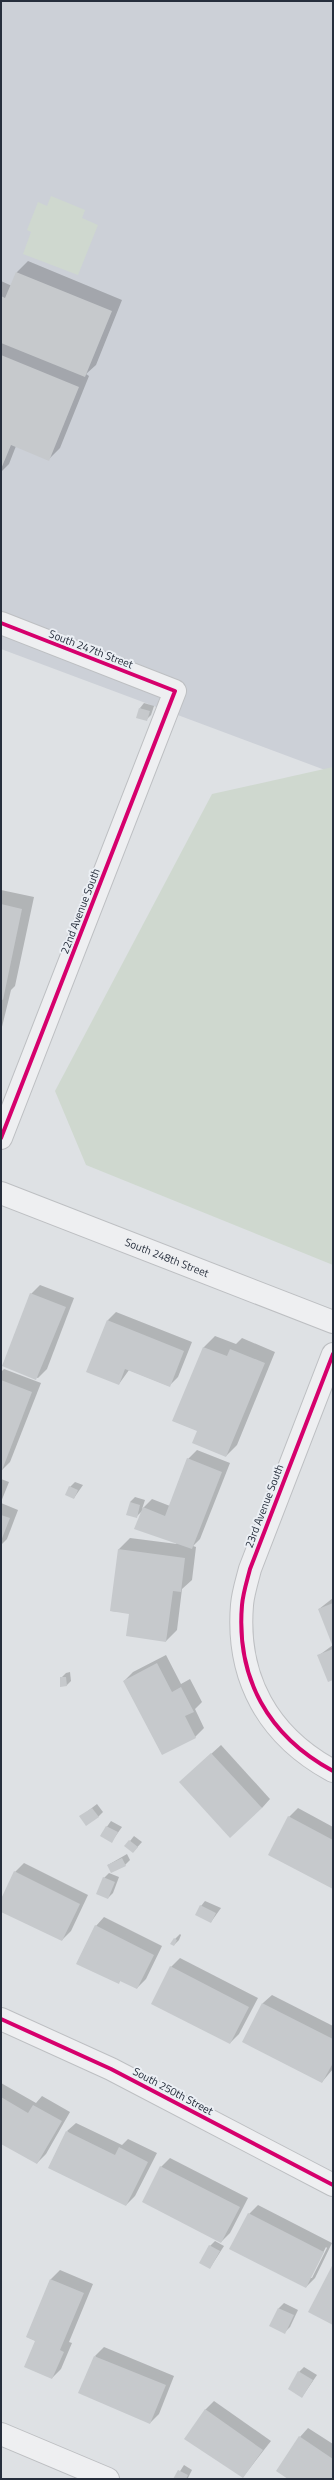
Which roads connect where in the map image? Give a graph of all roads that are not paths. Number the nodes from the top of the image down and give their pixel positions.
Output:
1 (1, 623) edge
2 (175, 691) joint
3 (1, 1138) edge
4 (1, 1193) edge
5 (333, 1322) edge
6 (333, 1354) edge
7 (333, 1771) edge
8 (1, 2018) edge
9 (333, 2185) edge
10 (1, 2434) edge
11 (108, 2479) edge

1 - 2 street, South 247th Street
2 - 3 street, 22nd Avenue South
4 - 5 street, South 248th Street
6 - 7 street, 23rd Avenue South
8 - 9 street, South 250th Street
10 - 11 street

